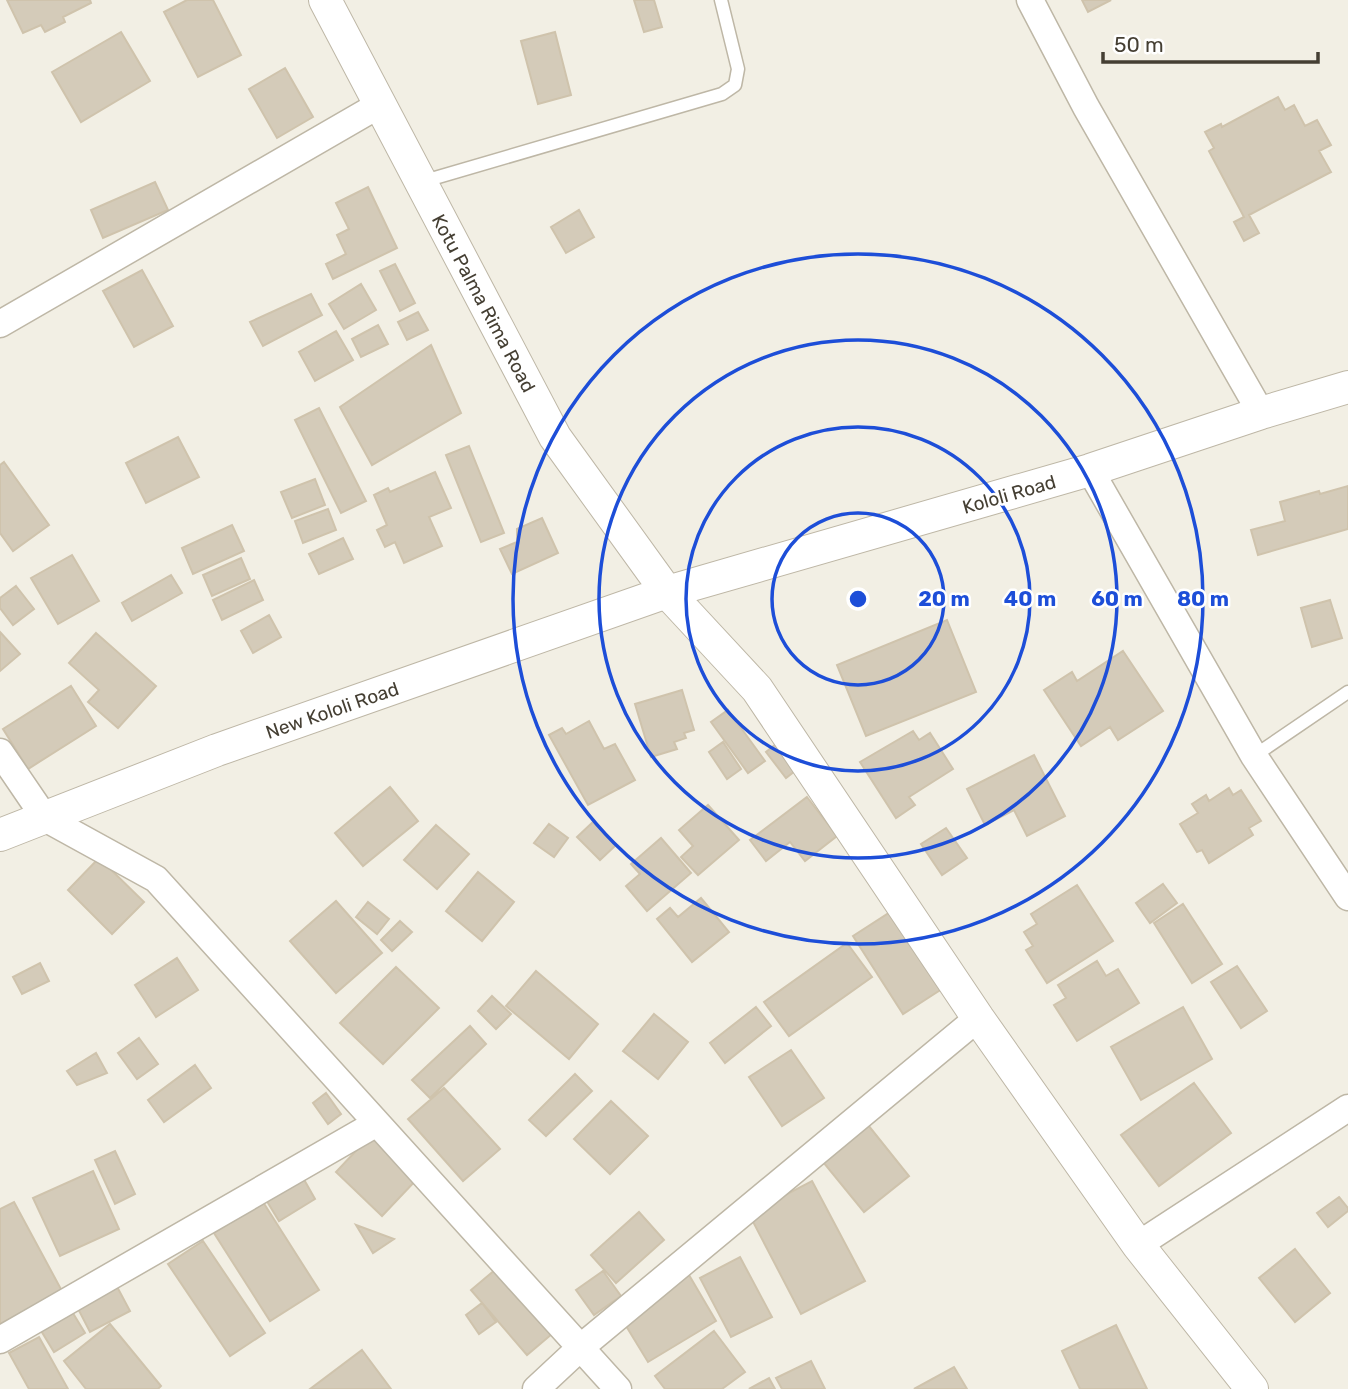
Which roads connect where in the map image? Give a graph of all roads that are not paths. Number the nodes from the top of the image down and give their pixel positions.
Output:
1 (325, 0) edge
2 (721, 0) edge
3 (1030, 0) edge
4 (379, 105) junction
5 (420, 182) junction
6 (0, 324) edge
7 (1348, 387) edge
8 (1261, 412) junction
9 (1090, 470) junction
10 (667, 592) junction
11 (1348, 692) edge
12 (0, 752) edge
13 (1254, 756) junction
14 (45, 818) junction
15 (0, 835) edge
16 (1348, 897) edge
17 (978, 1018) junction
18 (1348, 1108) edge
19 (377, 1123) junction
20 (1138, 1245) junction
21 (0, 1340) edge
22 (580, 1348) junction
23 (536, 1389) edge
24 (618, 1389) edge
25 (1252, 1389) edge

1 - 4 street, Kotu Palma Rima Road
2 - 5 lane
3 - 8 street
4 - 5 street, Kotu Palma Rima Road
4 - 6 street
5 - 10 street, Kotu Palma Rima Road
7 - 8 street, Kololi Road
8 - 9 street, Kololi Road
9 - 10 street, Kololi Road
9 - 13 street
10 - 14 street, New Kololi Road
10 - 17 street, Kotu Palma Rima Road
11 - 13 lane
12 - 14 street
13 - 16 street
14 - 15 street, New Kololi Road
14 - 19 street
17 - 20 street, Kotu Palma Rima Road
17 - 22 street
18 - 20 street
19 - 21 street
19 - 22 street
20 - 25 street, Kotu Palma Rima Road
22 - 23 street
22 - 24 street

